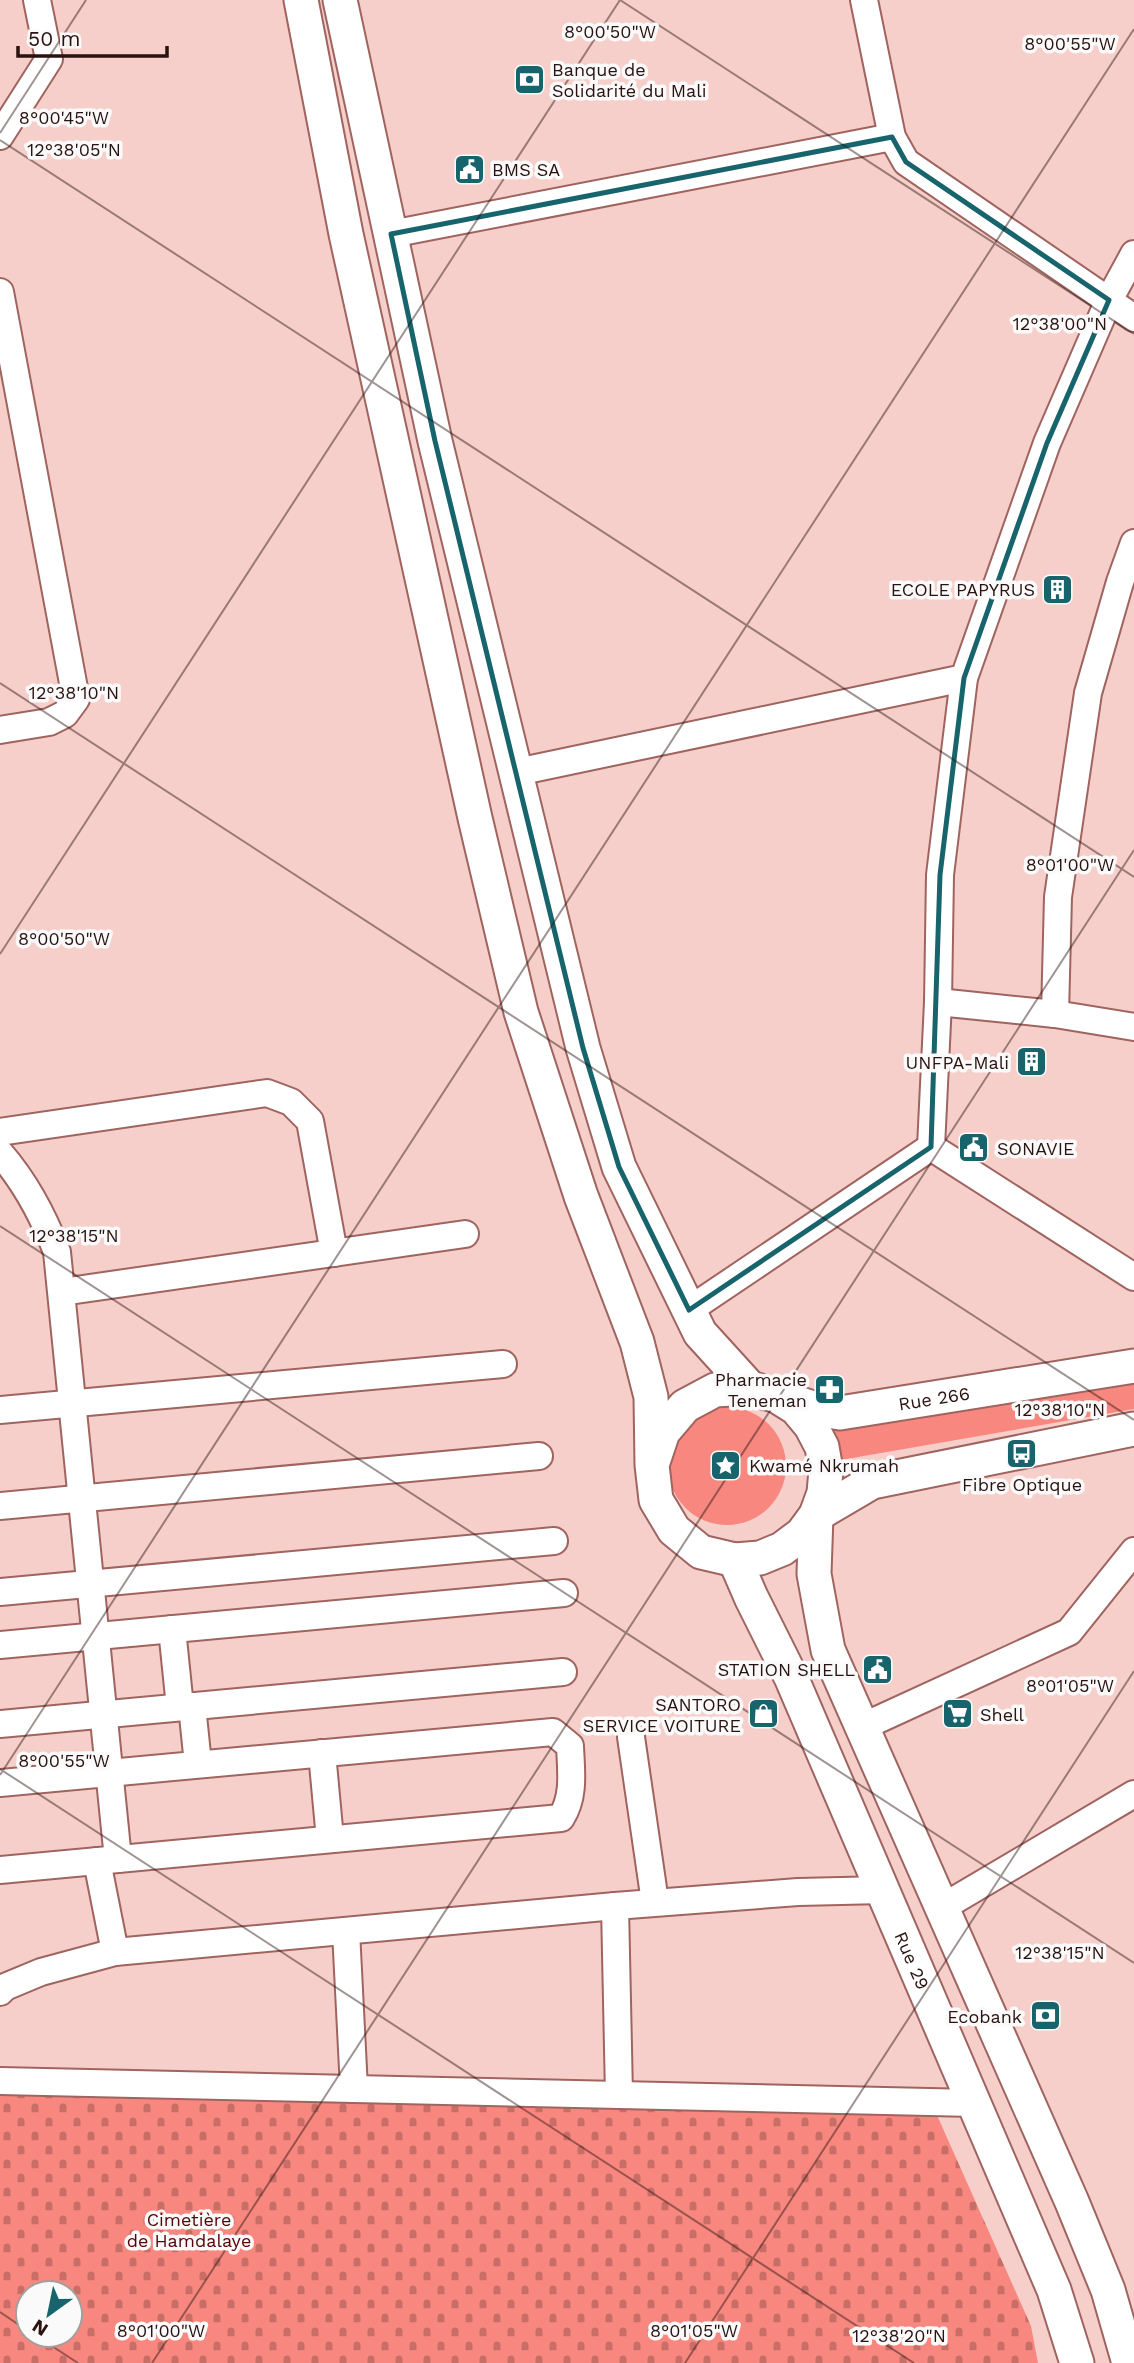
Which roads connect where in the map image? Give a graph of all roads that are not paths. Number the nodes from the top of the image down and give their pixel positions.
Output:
1 (37, 0) edge
2 (301, 0) edge
3 (340, 0) edge
4 (864, 0) edge
5 (0, 136) edge
6 (892, 137) junction
7 (391, 234) junction
8 (1134, 254) edge
9 (0, 292) edge
10 (1109, 300) junction
11 (1134, 318) edge
12 (1134, 543) edge
13 (964, 678) junction
14 (0, 730) edge
15 (517, 772) junction
16 (938, 1002) junction
17 (1055, 1014) junction
18 (1134, 1027) edge
19 (0, 1132) edge
20 (931, 1147) junction
21 (0, 1153) edge
22 (465, 1234) dead end
23 (334, 1253) junction
24 (1134, 1277) edge
25 (62, 1292) junction
26 (689, 1310) junction
27 (503, 1364) dead end
28 (1134, 1366) edge
29 (763, 1392) junction
30 (73, 1404) junction
31 (0, 1410) edge
32 (1134, 1429) edge
33 (539, 1456) dead end
34 (652, 1465) junction
35 (82, 1498) junction
36 (0, 1506) edge
37 (816, 1515) junction
38 (554, 1541) dead end
39 (1134, 1551) edge
40 (736, 1560) junction
41 (91, 1584) junction
42 (0, 1592) edge
43 (564, 1593) dead end
44 (172, 1629) junction
45 (96, 1636) junction
46 (0, 1645) edge
47 (563, 1672) dead end
48 (186, 1707) junction
49 (104, 1714) junction
50 (0, 1724) edge
51 (862, 1727) junction
52 (631, 1737) dead end
53 (322, 1753) junction
54 (198, 1764) junction
55 (110, 1773) junction
56 (0, 1783) edge
57 (1134, 1794) edge
58 (330, 1839) junction
59 (108, 1860) junction
60 (0, 1870) edge
61 (884, 1890) junction
62 (655, 1902) junction
63 (615, 1906) junction
64 (943, 1907) junction
65 (346, 1931) junction
66 (115, 1952) junction
67 (0, 1992) edge
68 (0, 2081) edge
69 (354, 2089) junction
70 (619, 2095) junction
71 (974, 2103) junction
72 (1130, 2354) edge
73 (1077, 2363) edge

1 - 5 street
2 - 34 main road
3 - 7 main road
4 - 6 street
6 - 7 street
6 - 10 street
7 - 15 main road
8 - 10 street
9 - 14 street
10 - 11 street
10 - 13 street
12 - 17 street
13 - 15 street
13 - 16 street
15 - 26 main road
16 - 17 street
16 - 20 street
17 - 18 street
19 - 23 street
20 - 24 street
20 - 26 street
21 - 25 street
22 - 23 street
23 - 25 street
25 - 30 street
26 - 29 main road
27 - 30 street
28 - 29 main road, Rue 266
29 - 34 main road
29 - 37 main road
30 - 31 street
30 - 35 street
32 - 37 main road
33 - 35 street
34 - 40 main road
35 - 36 street
35 - 41 street
37 - 40 main road
37 - 51 main road
38 - 41 street
39 - 51 street
40 - 61 main road, Rue 29
41 - 42 street
41 - 45 street
43 - 44 street
44 - 45 street
44 - 48 street
45 - 46 street
45 - 49 street
47 - 48 street
48 - 49 street
48 - 54 street
49 - 50 street
49 - 55 street
51 - 64 main road
52 - 62 street
53 - 54 street
53 - 58 street
53 - 58 street
54 - 55 street
55 - 56 street
55 - 59 street
57 - 64 street
58 - 59 street
59 - 60 street
59 - 66 street
61 - 62 street
61 - 71 main road, Rue 29
62 - 63 street
63 - 65 street
63 - 70 street
64 - 72 main road
65 - 66 street
65 - 69 street
66 - 67 street
68 - 69 street
69 - 70 street
70 - 71 street
71 - 73 main road, Rue 29

